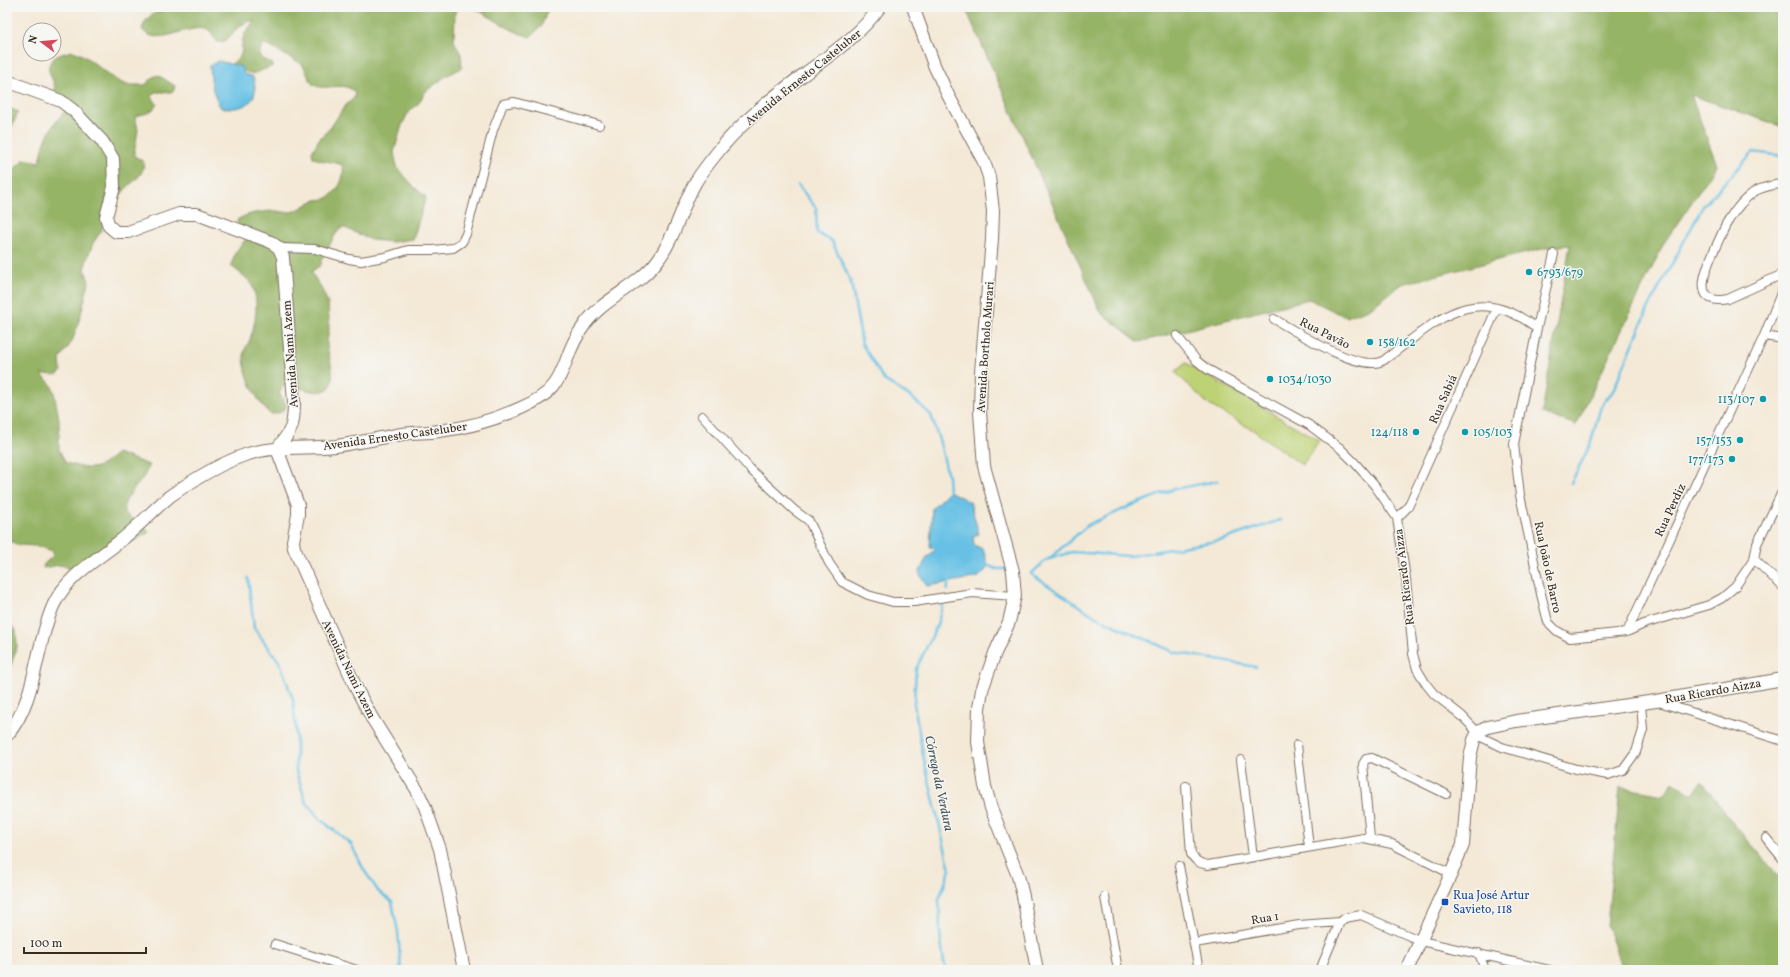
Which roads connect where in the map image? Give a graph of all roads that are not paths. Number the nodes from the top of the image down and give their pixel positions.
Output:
1 (880, 7) edge
2 (913, 7) edge
3 (7, 81) edge
4 (599, 125) dead end
5 (1783, 184) edge
6 (279, 248) junction
7 (1554, 254) dead end
8 (1783, 274) edge
9 (1783, 288) edge
10 (1497, 308) junction
11 (1274, 319) dead end
12 (1537, 328) junction
13 (1177, 336) dead end
14 (1764, 336) junction
15 (1783, 339) edge
16 (702, 416) dead end
17 (277, 449) junction
18 (1783, 490) edge
19 (1397, 518) junction
20 (1754, 559) junction
21 (1783, 587) edge
22 (1015, 596) junction
23 (1627, 632) junction
24 (1783, 679) edge
25 (1656, 701) junction
26 (1641, 704) junction
27 (7, 735) edge
28 (1476, 736) junction
29 (1783, 741) edge
30 (1297, 745) dead end
31 (1241, 760) dead end
32 (1186, 786) dead end
33 (1446, 794) dead end
34 (1370, 838) junction
35 (1766, 838) dead end
36 (1309, 847) junction
37 (1253, 857) junction
38 (1783, 859) edge
39 (1179, 866) dead end
40 (1452, 874) junction
41 (1105, 897) dead end
42 (1340, 922) junction
43 (1421, 941) junction
44 (1195, 943) junction
45 (276, 944) dead end
46 (1479, 953) junction
47 (357, 970) edge
48 (464, 970) edge
49 (1037, 970) edge
50 (1118, 970) edge
51 (1199, 970) edge
52 (1320, 970) edge
53 (1407, 970) edge
54 (1485, 970) edge
55 (1549, 970) edge

1 - 17 street, Avenida Ernesto Casteluber
2 - 22 street, Avenida Bortholo Murari
3 - 6 street
4 - 6 street
5 - 8 street
6 - 17 street, Avenida Nami Azem
7 - 12 street, Rua João de Barro
9 - 14 street, Rua Perdiz
10 - 11 street, Rua Pavão
10 - 12 street, Rua Pavão
10 - 19 street, Rua Sabiá
12 - 23 street, Rua João de Barro
13 - 19 street, Rua Ricardo Aizza
14 - 15 street
14 - 23 street, Rua Perdiz
16 - 22 street
17 - 27 street, Avenida Ernesto Casteluber
17 - 48 street, Avenida Nami Azem
18 - 20 street, Rua João de Barro
19 - 28 street, Rua Ricardo Aizza
20 - 21 street
20 - 23 street, Rua João de Barro
22 - 49 street, Avenida Bortholo Murari
24 - 25 street, Rua Ricardo Aizza
25 - 26 street, Rua Ricardo Aizza
25 - 29 street
26 - 28 street, Rua Ricardo Aizza
26 - 28 street
28 - 40 street
30 - 36 street
31 - 37 street
32 - 37 street
33 - 34 street
34 - 36 street
34 - 40 street
35 - 38 street
36 - 37 street
39 - 44 street
40 - 43 street
41 - 50 street
42 - 43 street, Rua 1
42 - 44 street, Rua 1
42 - 52 street
43 - 46 street, Rua 1
43 - 53 street
44 - 51 street
45 - 47 street
46 - 54 street
46 - 55 street, Rua 1

